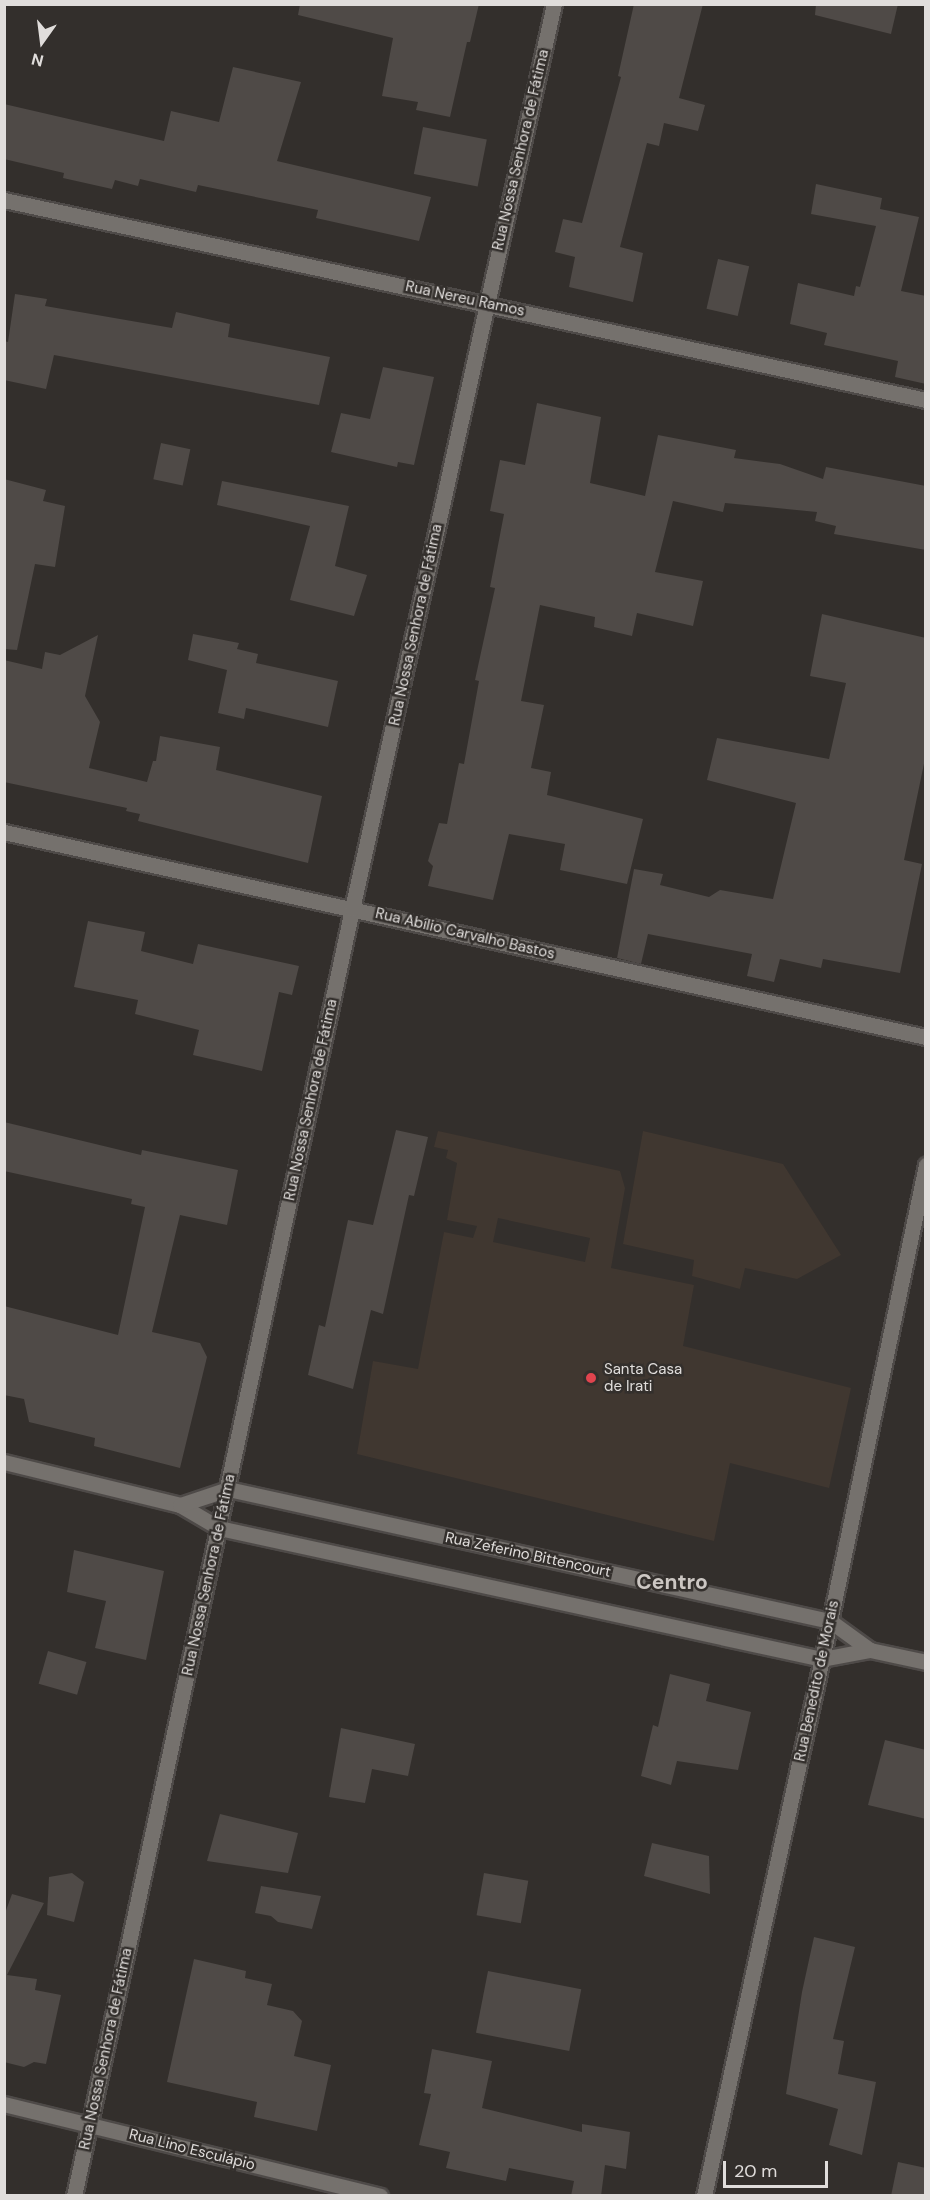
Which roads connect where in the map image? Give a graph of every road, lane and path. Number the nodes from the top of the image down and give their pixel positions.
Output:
1 (554, 4) edge
2 (4, 200) edge
3 (487, 304) junction
4 (926, 400) edge
5 (4, 832) edge
6 (352, 909) junction
7 (926, 1037) edge
8 (926, 1165) edge
9 (4, 1462) edge
10 (228, 1489) junction
11 (180, 1505) junction
12 (219, 1528) junction
13 (830, 1621) junction
14 (870, 1650) junction
15 (822, 1659) junction
16 (926, 1662) edge
17 (4, 2104) edge
18 (89, 2124) junction
19 (74, 2196) edge
20 (380, 2196) edge
21 (704, 2196) edge

1 - 3 street, Rua Nossa Senhora de Fátima
2 - 3 street, Rua Nereu Ramos
3 - 4 street, Rua Nereu Ramos
3 - 6 street, Rua Nossa Senhora de Fátima
5 - 6 street, Rua Abílio Carvalho Bastos
6 - 7 street, Rua Abílio Carvalho Bastos
6 - 10 street, Rua Nossa Senhora de Fátima
8 - 13 street, Rua Benedito de Morais
9 - 11 street, Rua Zeferino Bittencourt
10 - 11 street
10 - 12 street, Rua Nossa Senhora de Fátima
10 - 13 street, Rua Zeferino Bittencourt
11 - 12 street, Rua Zeferino Bittencourt
12 - 15 street, Rua Zeferino Bittencourt
12 - 18 street, Rua Nossa Senhora de Fátima
13 - 14 street, Rua Zeferino Bittencourt
13 - 15 street, Rua Benedito de Morais
14 - 15 street, Rua Zeferino Bittencourt
14 - 16 street, Rua Zeferino Bittencourt
15 - 21 street, Rua Benedito de Morais
17 - 18 street, Rua Lino Esculápio
18 - 19 street, Rua Nossa Senhora de Fátima
18 - 20 street, Rua Lino Esculápio

